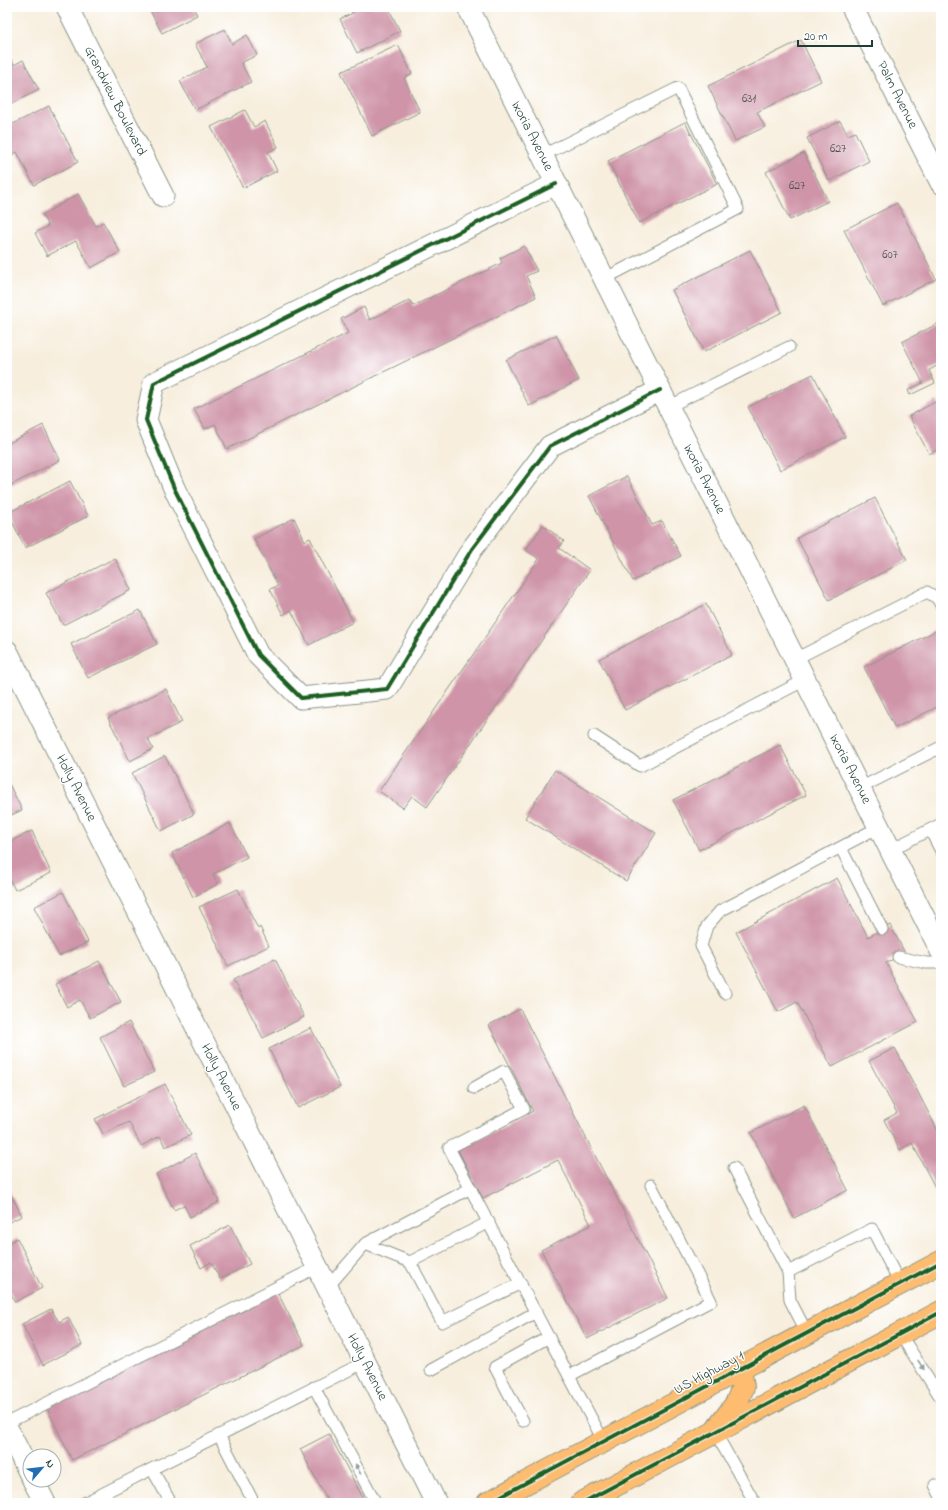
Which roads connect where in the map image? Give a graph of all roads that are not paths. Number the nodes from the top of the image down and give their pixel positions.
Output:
1 (67, 7) edge
2 (468, 7) edge
3 (852, 7) edge
4 (542, 155) junction
5 (941, 183) edge
6 (556, 184) junction
7 (163, 196) dead end
8 (604, 279) junction
9 (790, 347) dead end
10 (664, 399) junction
11 (941, 606) edge
12 (7, 652) edge
13 (795, 659) junction
14 (805, 680) junction
15 (594, 736) dead end
16 (941, 747) edge
17 (860, 788) junction
18 (941, 824) edge
19 (879, 827) junction
20 (930, 830) junction
21 (840, 848) junction
22 (890, 850) junction
23 (941, 851) edge
24 (882, 929) dead end
25 (941, 951) edge
26 (898, 956) dead end
27 (941, 963) edge
28 (725, 993) dead end
29 (474, 1088) dead end
30 (734, 1168) dead end
31 (651, 1185) dead end
32 (471, 1188) junction
33 (489, 1222) junction
34 (365, 1244) junction
35 (410, 1262) junction
36 (941, 1262) edge
37 (317, 1267) junction
38 (788, 1272) junction
39 (521, 1283) junction
40 (900, 1284) junction
41 (327, 1288) junction
42 (536, 1312) junction
43 (941, 1312) edge
44 (807, 1333) junction
45 (900, 1334) junction
46 (549, 1337) junction
47 (365, 1362) junction
48 (740, 1369) junction
49 (431, 1370) dead end
50 (569, 1376) junction
51 (314, 1387) junction
52 (941, 1398) edge
53 (523, 1421) dead end
54 (7, 1423) edge
55 (7, 1428) edge
56 (715, 1432) junction
57 (219, 1435) junction
58 (604, 1442) junction
59 (22, 1458) edge
60 (152, 1469) junction
61 (935, 1485) dead end
62 (37, 1488) edge
63 (941, 1497) edge
64 (45, 1503) edge
65 (84, 1503) edge
66 (171, 1503) edge
67 (254, 1503) edge
68 (376, 1503) edge
69 (436, 1503) edge
70 (488, 1503) edge
71 (582, 1503) edge
72 (755, 1503) edge

1 - 7 street, Grandview Boulevard
2 - 4 street, Ixoria Avenue
3 - 5 street, Palm Avenue
4 - 6 street, Ixoria Avenue
4 - 8 lane
6 - 8 street, Ixoria Avenue
6 - 10 street
8 - 10 street, Ixoria Avenue
9 - 10 lane
10 - 13 street, Ixoria Avenue
11 - 13 lane
12 - 37 street, Holly Avenue
13 - 14 street, Ixoria Avenue
14 - 15 lane
14 - 17 street, Ixoria Avenue
16 - 17 lane
17 - 19 street, Ixoria Avenue
18 - 20 lane
19 - 21 lane
19 - 22 street, Ixoria Avenue
20 - 22 lane
20 - 23 lane
21 - 24 lane
21 - 28 lane
22 - 25 street, Ixoria Avenue
26 - 27 lane
29 - 32 lane
30 - 38 lane
31 - 50 lane
32 - 33 lane
32 - 34 lane
33 - 35 lane
33 - 39 lane
34 - 35 lane
34 - 41 lane
35 - 39 lane
36 - 40 main road, US Highway 1
37 - 41 street, Holly Avenue
37 - 54 lane
38 - 40 lane
38 - 44 lane
39 - 42 lane
40 - 44 main road, US Highway 1
41 - 47 street, Holly Avenue
42 - 46 lane
42 - 49 lane
43 - 45 main road
44 - 48 main road, US Highway 1
45 -> 52 lane
45 - 56 main road
46 - 50 lane
46 - 53 lane
47 - 51 lane
47 - 69 street, Holly Avenue
48 - 56 main road
48 - 58 main road, US Highway 1
50 - 58 lane
51 - 57 lane
68 -> 51 lane
55 - 59 street
56 - 71 main road
56 - 72 lane
57 - 60 lane
57 - 67 lane
58 - 70 main road, US Highway 1
60 - 65 lane
60 - 66 lane
61 - 63 lane
62 - 64 street

